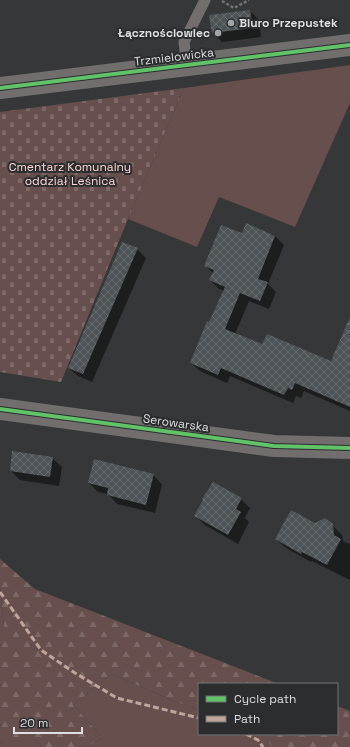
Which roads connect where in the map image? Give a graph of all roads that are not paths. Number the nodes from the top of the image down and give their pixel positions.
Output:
1 (205, 0) edge
2 (350, 45) edge
3 (188, 66) junction
4 (0, 88) edge
5 (0, 409) edge
6 (350, 448) edge

1 - 3 lane
2 - 3 street, Trzmielowicka
3 - 4 street, Trzmielowicka
5 - 6 street, Serowarska

